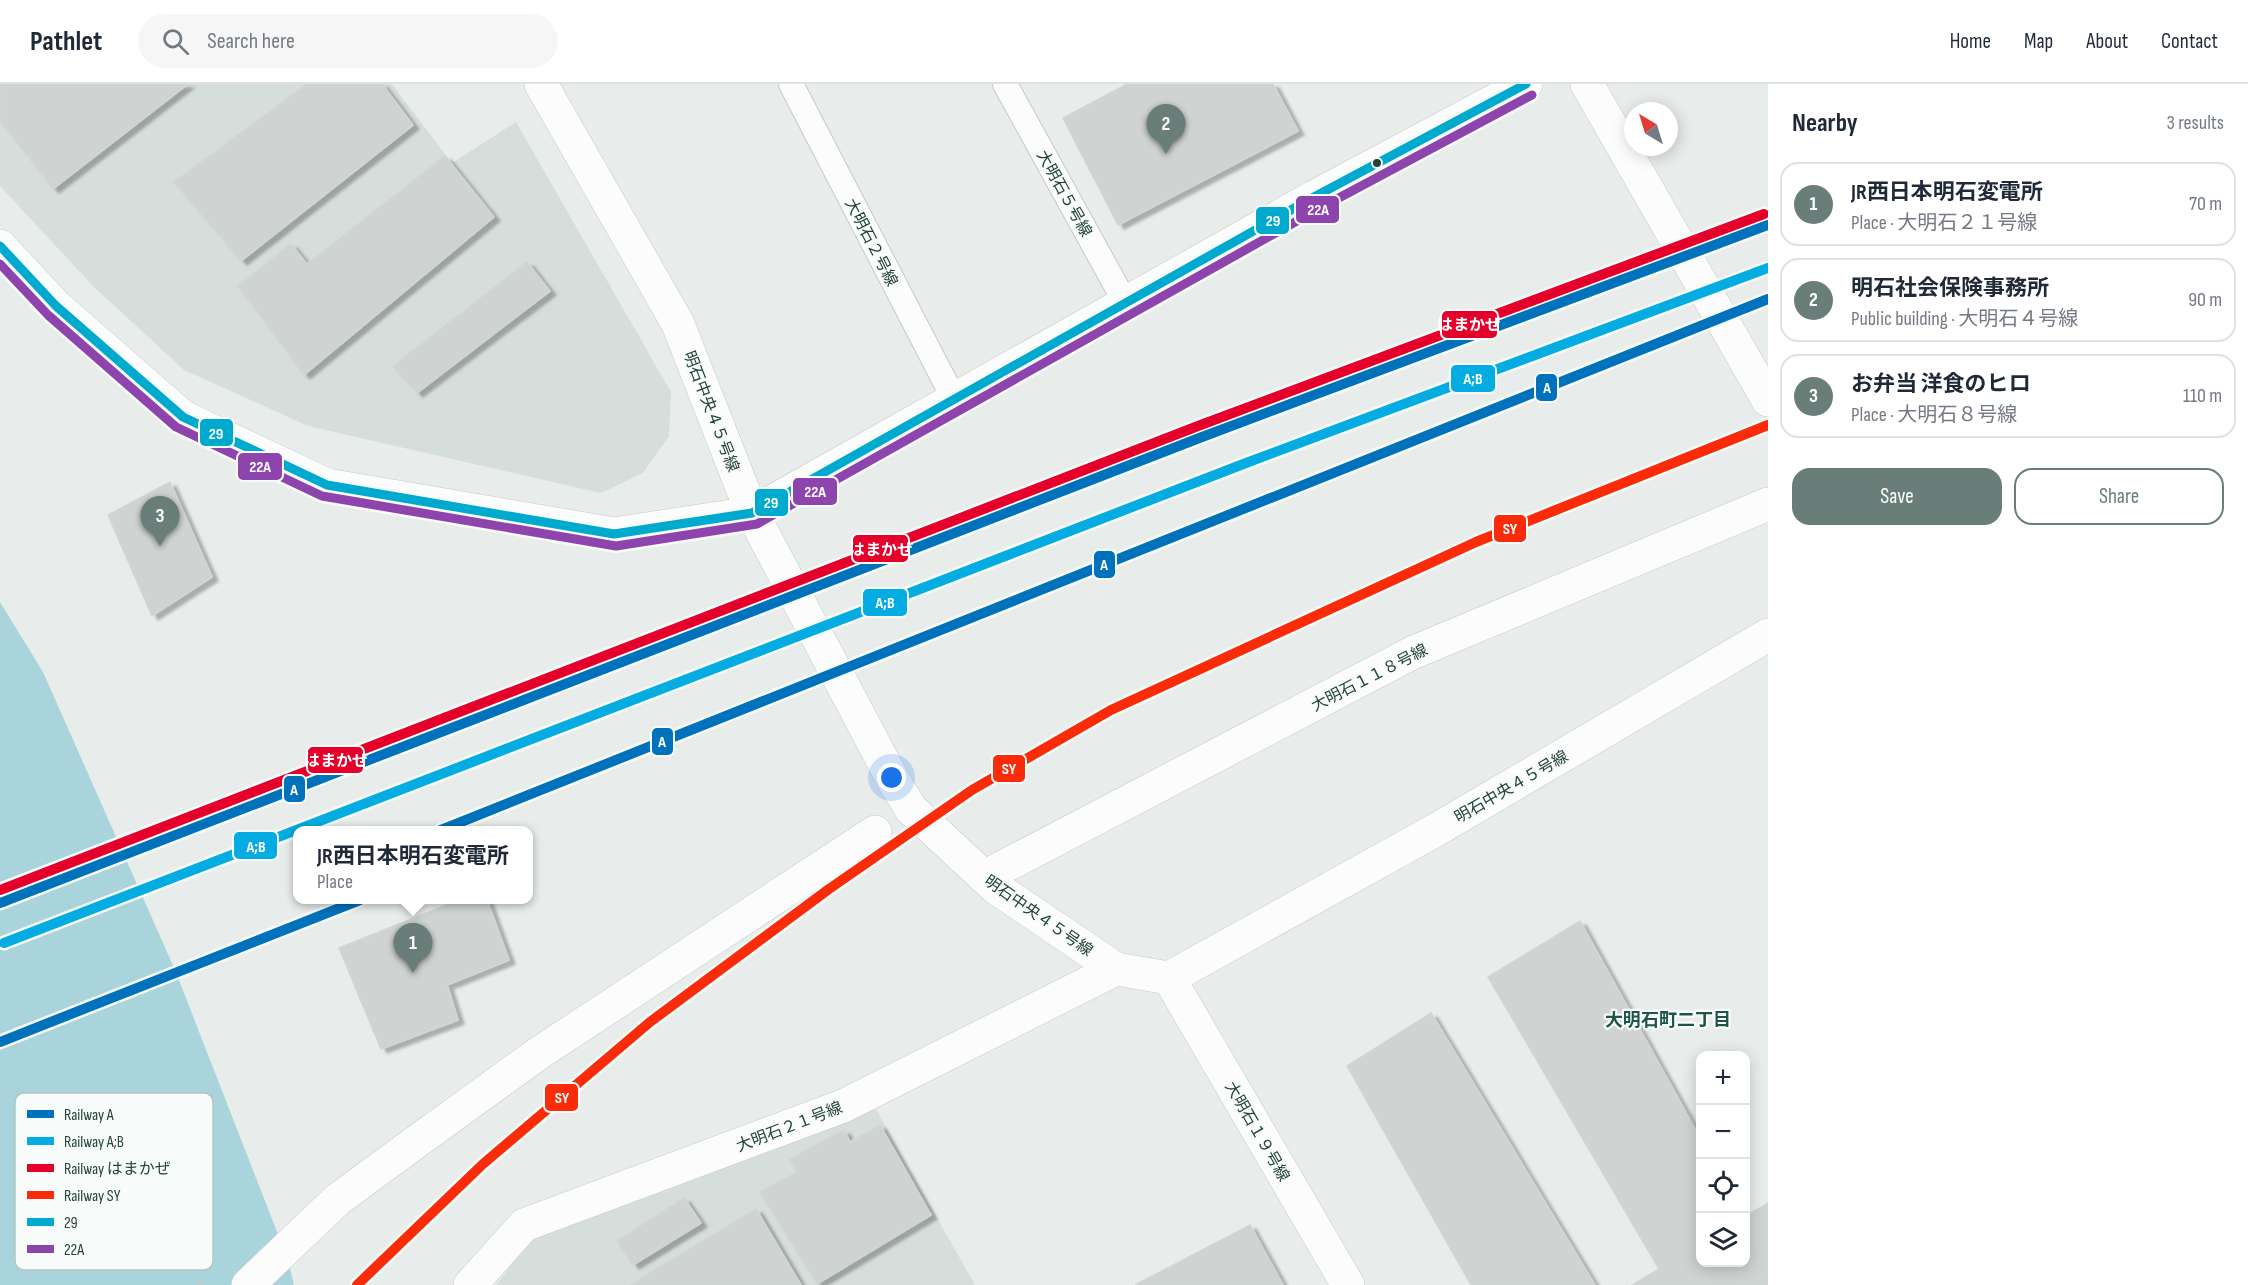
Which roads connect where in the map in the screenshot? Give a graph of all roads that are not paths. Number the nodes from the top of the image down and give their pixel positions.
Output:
1 (541, 84) edge
2 (791, 84) edge
3 (1005, 84) edge
4 (1526, 84) edge
5 (1587, 84) edge
6 (0, 246) edge
7 (1125, 303) junction
8 (954, 399) junction
9 (1768, 400) edge
10 (1768, 504) edge
11 (752, 513) junction
12 (1768, 635) edge
13 (875, 832) dead end
14 (984, 877) junction
15 (1116, 969) junction
16 (1168, 978) junction
17 (248, 1285) edge
18 (470, 1285) edge
19 (1348, 1285) edge

1 - 11 street, 明石中央４５号線
2 - 8 lane, 大明石２号線
3 - 7 lane, 大明石５号線
4 - 7 street
5 - 9 street
6 - 11 street
7 - 8 street
8 - 11 street
10 - 14 street, 大明石１１８号線
11 - 14 street, 明石中央４５号線
12 - 16 street, 明石中央４５号線
13 - 17 street
14 - 15 street, 明石中央４５号線
15 - 16 street, 明石中央４５号線
15 - 18 street, 大明石２１号線
16 - 19 street, 大明石１９号線

